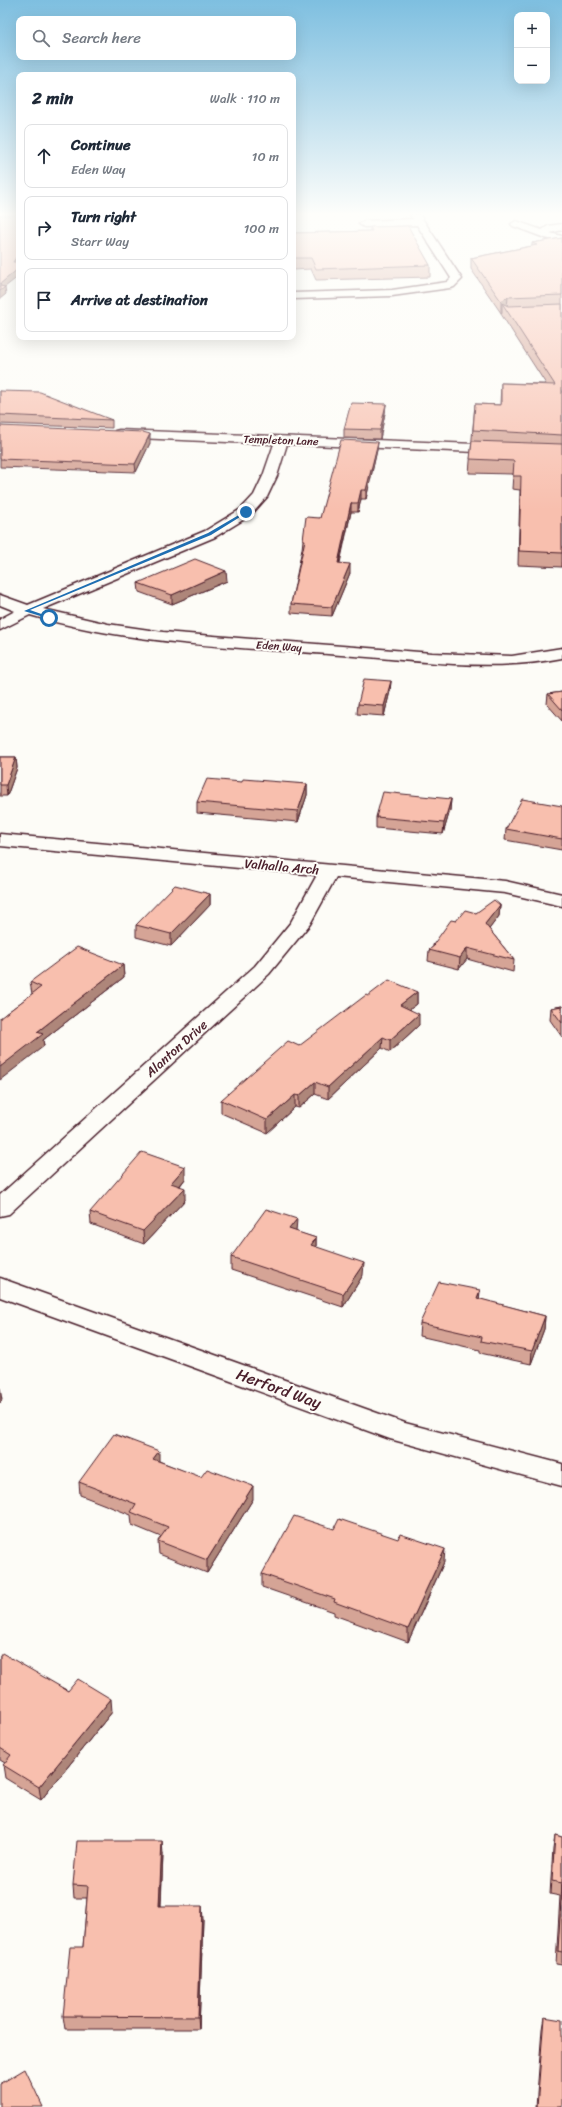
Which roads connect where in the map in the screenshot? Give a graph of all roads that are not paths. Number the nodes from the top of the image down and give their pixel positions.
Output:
1 (110, 433) edge
2 (282, 440) junction
3 (515, 450) edge
4 (0, 600) edge
5 (26, 611) junction
6 (0, 625) edge
7 (562, 654) edge
8 (0, 840) edge
9 (330, 870) junction
10 (562, 900) edge
11 (0, 1208) edge
12 (0, 1287) edge
13 (562, 1474) edge

1 - 2 street, Templeton Lane
2 - 3 street, Templeton Lane
2 - 5 street
4 - 5 street, Eden Way
5 - 6 street
5 - 7 street, Eden Way
8 - 9 street, Valhalla Arch
9 - 10 street, Valhalla Arch
9 - 11 street, Alanton Drive
12 - 13 street, Herford Way

